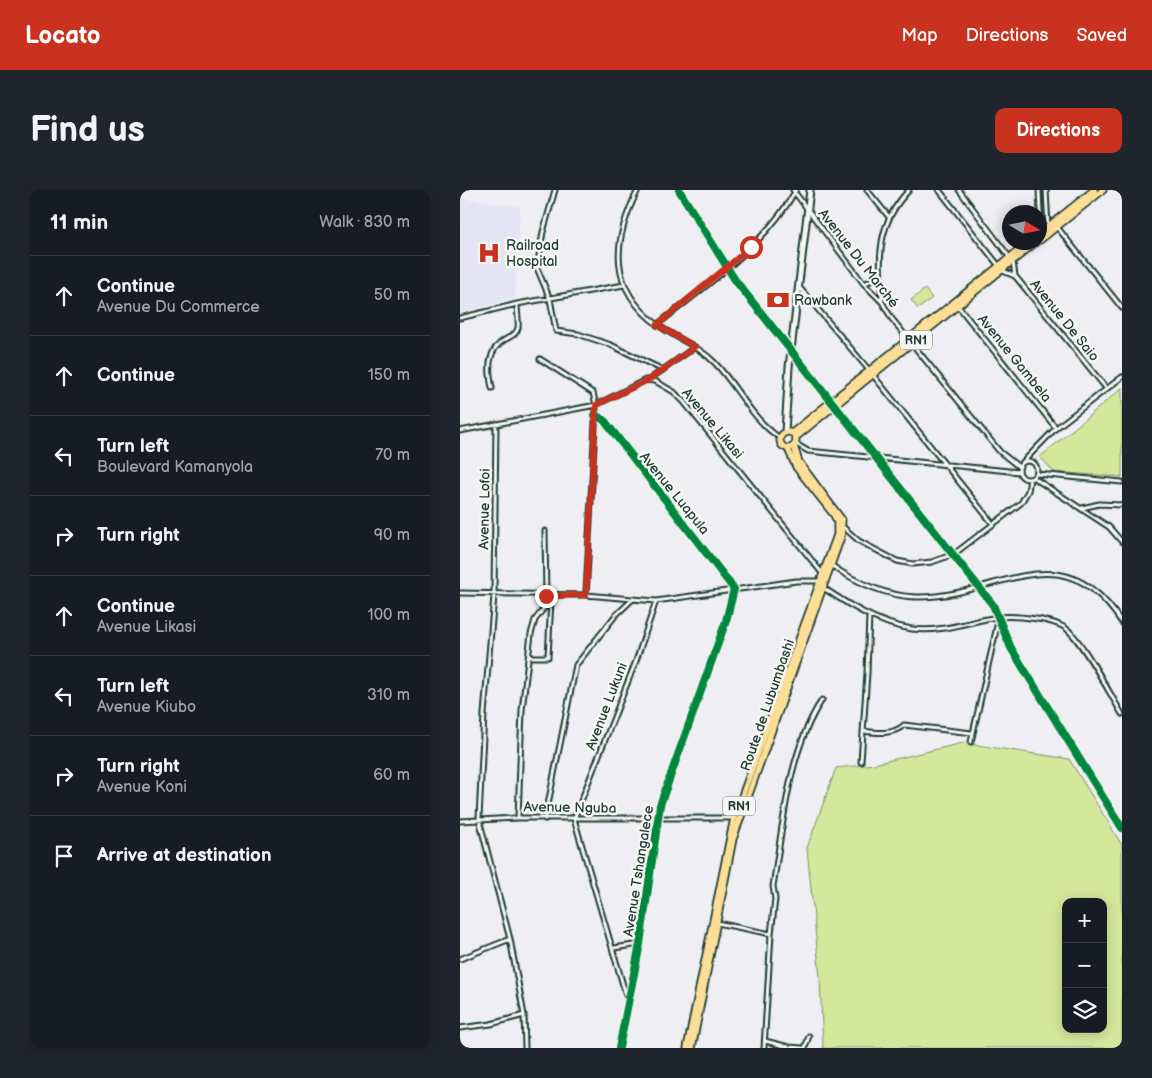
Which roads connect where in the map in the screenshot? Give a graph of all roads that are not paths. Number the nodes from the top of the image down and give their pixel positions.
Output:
1 (555, 190) edge
2 (638, 190) edge
3 (679, 190) edge
4 (810, 190) edge
5 (867, 190) edge
6 (909, 190) edge
7 (939, 190) edge
8 (959, 190) edge
9 (1039, 190) edge
10 (1046, 190) edge
11 (1094, 190) edge
12 (1103, 190) edge
13 (794, 191) edge
14 (1039, 205) edge
15 (807, 210) junction
16 (889, 217) junction
17 (1057, 227) junction
18 (1048, 230) junction
19 (1021, 250) edge
20 (1024, 250) edge
21 (1012, 260) junction
22 (727, 267) junction
23 (1001, 269) junction
24 (880, 276) junction
25 (1015, 276) junction
26 (864, 284) junction
27 (624, 285) junction
28 (799, 287) junction
29 (550, 299) junction
30 (882, 302) junction
31 (516, 304) junction
32 (957, 304) junction
33 (1122, 308) edge
34 (460, 318) edge
35 (657, 325) junction
36 (910, 341) junction
37 (695, 347) junction
38 (791, 350) junction
39 (540, 359) dead end
40 (663, 370) junction
41 (872, 374) junction
42 (1122, 377) edge
43 (650, 379) junction
44 (492, 388) dead end
45 (1106, 388) junction
46 (835, 404) junction
47 (596, 405) junction
48 (595, 415) junction
49 (496, 424) junction
50 (1056, 428) junction
51 (460, 430) edge
52 (791, 434) junction
53 (780, 438) junction
54 (792, 446) junction
55 (878, 457) junction
56 (1022, 463) junction
57 (945, 464) junction
58 (1020, 467) junction
59 (1019, 472) junction
60 (1034, 477) junction
61 (1122, 482) edge
62 (1122, 505) edge
63 (1082, 508) junction
64 (840, 523) junction
65 (993, 524) junction
66 (545, 531) dead end
67 (1122, 542) edge
68 (954, 554) junction
69 (831, 565) junction
70 (822, 573) junction
71 (821, 584) junction
72 (979, 586) junction
73 (734, 589) junction
74 (460, 593) edge
75 (586, 595) junction
76 (494, 596) junction
77 (546, 596) junction
78 (552, 597) junction
79 (634, 598) junction
80 (656, 601) junction
81 (869, 615) junction
82 (999, 617) junction
83 (1122, 623) edge
84 (529, 657) junction
85 (822, 700) dead end
86 (1122, 714) edge
87 (863, 731) junction
88 (972, 733) junction
89 (971, 742) dead end
90 (860, 762) dead end
91 (518, 818) junction
92 (479, 819) junction
93 (546, 819) junction
94 (574, 819) junction
95 (659, 819) junction
96 (737, 819) junction
97 (460, 821) edge
98 (1122, 828) edge
99 (714, 922) junction
100 (771, 934) junction
101 (510, 939) junction
102 (640, 944) junction
103 (614, 948) junction
104 (460, 959) edge
105 (629, 1004) junction
106 (524, 1015) junction
107 (460, 1028) edge
108 (809, 1036) dead end
109 (765, 1041) junction
110 (526, 1048) edge
111 (619, 1048) edge
112 (687, 1048) edge
113 (692, 1048) edge
114 (764, 1048) edge
115 (804, 1048) edge

1 - 29 street
2 - 27 street
3 - 22 street
4 - 15 main road
5 - 16 street
6 - 16 street
7 - 23 street
8 - 21 street, Avenue De Saio
9 - 14 street
10 - 18 street
11 - 18 highway, RN1
12 - 17 highway, RN1
13 - 15 street, Avenue Du Marché
13 - 22 street
15 - 26 street, Avenue Du Marché
15 - 28 main road
16 - 24 street
17 - 18 highway, RN1
17 - 33 street
19 - 21 highway, RN1
20 - 21 highway, RN1
21 - 23 highway, RN1
21 - 25 street, Avenue De Saio
22 - 35 street
22 - 38 street
23 - 25 street
23 - 32 highway, RN1
24 - 26 street
24 - 30 street
25 - 45 street, Avenue De Saio
26 - 30 street, Avenue Du Marché
27 - 29 street
27 - 35 street
28 - 38 main road
28 - 41 street
29 - 31 street
29 - 40 street
30 - 36 street, Avenue Du Marché
31 - 34 street
31 - 44 street
32 - 36 highway, RN1
32 - 50 street, Avenue Gambela
35 - 37 street
36 - 41 highway, RN1
36 - 58 street, Avenue Du Marché
37 - 40 street
37 - 53 street
38 - 46 street
38 - 52 main road
39 - 47 street
40 - 43 street
41 - 46 highway, RN1
41 - 57 street
42 - 45 street
43 - 47 street
43 - 70 street, Avenue Likasi
45 - 50 street
46 - 52 highway, RN1
46 - 55 street
47 - 48 street
47 - 49 street
48 - 73 street, Avenue Luapula
48 - 75 street
49 - 51 street
49 - 76 street, Avenue Lofoi
50 - 56 street
52 - 53 highway
52 - 54 highway
53 - 54 highway
54 - 55 street
54 - 64 highway
55 - 57 street
55 - 68 street
56 - 58 street
56 - 60 street
57 - 59 street
57 - 65 street
58 - 59 street
59 - 60 street
60 - 61 street
60 - 63 street
60 - 65 street
62 - 63 street
63 - 67 street
64 - 68 street
64 - 69 highway, Route de Lubumbashi / RN1
64 - 70 highway, Route de Lubumbashi / RN1
65 - 68 street
66 - 77 street
68 - 72 street
69 - 71 highway, Route de Lubumbashi / RN1
69 - 72 street
70 - 71 highway, Route de Lubumbashi / RN1
71 - 73 street
71 - 81 street
71 - 96 highway, Route de Lubumbashi / RN1
72 - 82 street
72 - 83 street
73 - 80 street
73 - 95 street, Avenue Tshangalece
74 - 76 street
75 - 78 street
75 - 79 street
76 - 77 street
76 - 92 street, Avenue Lofoi
77 - 78 street
78 - 84 street
78 - 84 street
79 - 80 street
79 - 93 street
80 - 94 street, Avenue Lukuni
81 - 82 street
81 - 87 street
82 - 86 street
82 - 88 street
82 - 98 street
84 - 91 street
85 - 100 street
87 - 88 street
87 - 90 street
88 - 89 street
91 - 92 street, Avenue Nguba
91 - 93 street, Avenue Nguba
92 - 97 street, Avenue Nguba
92 - 101 street, Avenue Lofoi
93 - 94 street, Avenue Nguba
94 - 95 street, Avenue Nguba
94 - 103 street
95 - 96 street, Avenue Nguba
95 - 102 street, Avenue Tshangalece
96 - 99 highway, Route de Lubumbashi / RN1
99 - 100 street
99 - 112 highway, Route de Lubumbashi / RN1
99 - 113 highway, Route de Lubumbashi / RN1
100 - 109 street
101 - 104 street
101 - 106 street, Avenue Lofoi
102 - 103 street
102 - 105 street, Avenue Tshangalece
103 - 105 street
105 - 111 street, Avenue Tshangalece
106 - 107 street
106 - 110 street, Avenue Lofoi
108 - 115 street
109 - 114 street
109 - 115 street

